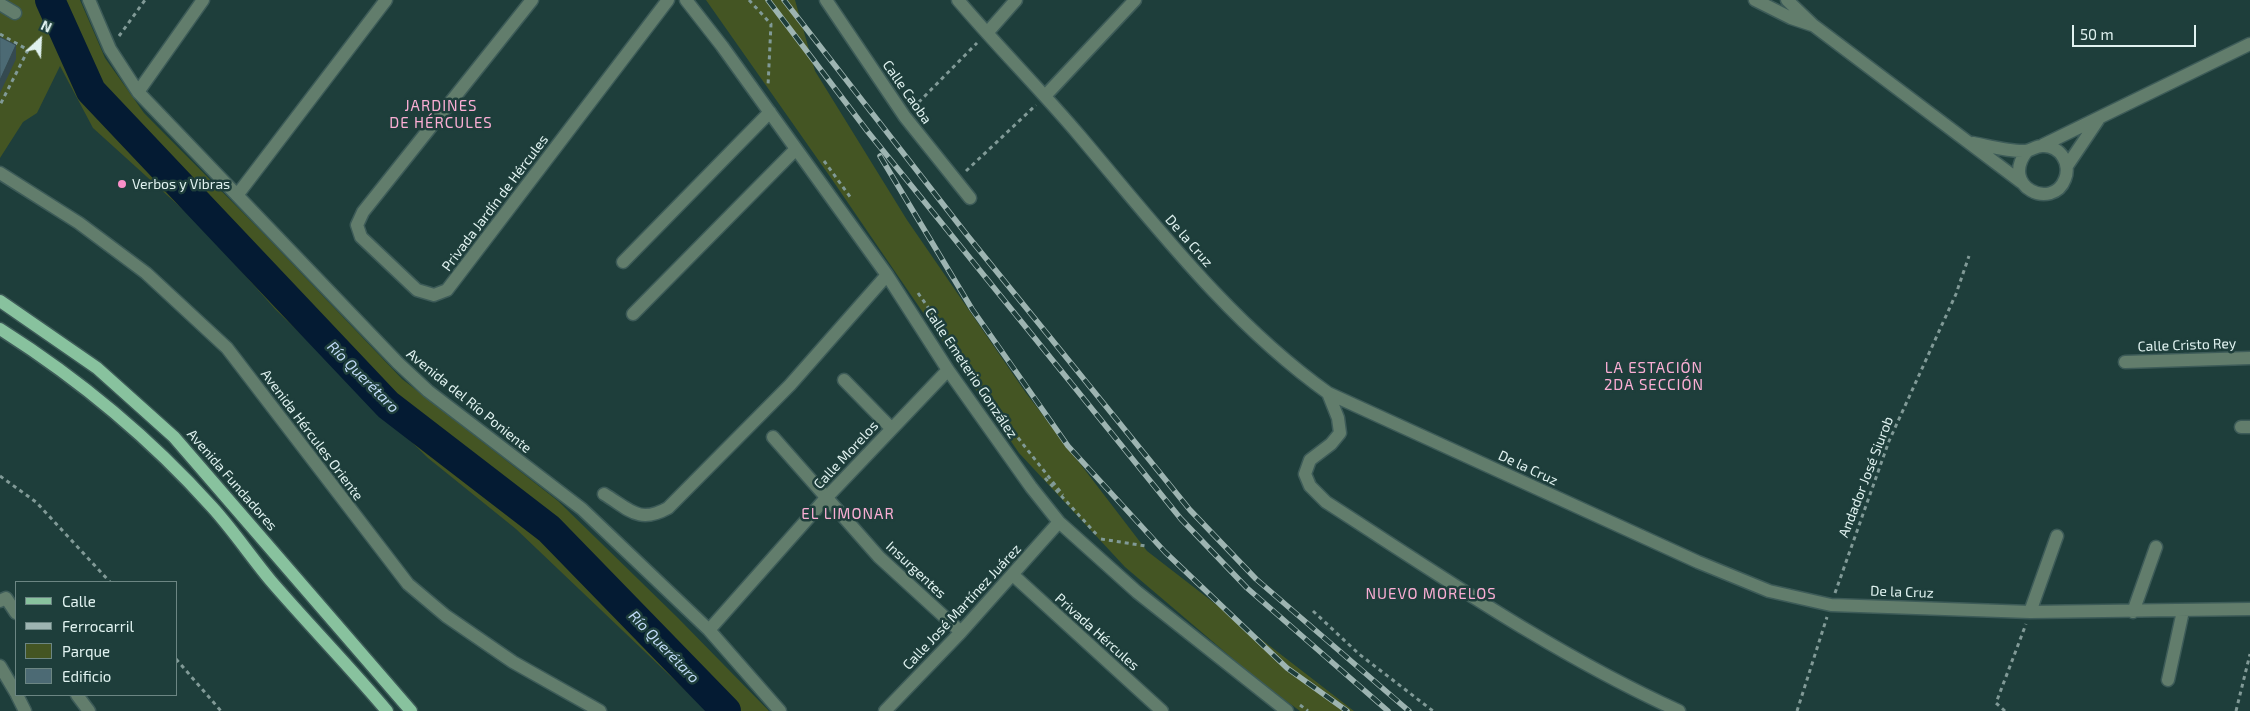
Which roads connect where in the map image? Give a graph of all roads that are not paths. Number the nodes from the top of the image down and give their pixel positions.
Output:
1 (89, 0) edge
2 (203, 0) edge
3 (386, 0) edge
4 (532, 0) edge
5 (668, 0) edge
6 (686, 0) edge
7 (826, 0) edge
8 (958, 0) edge
9 (1016, 0) edge
10 (1135, 0) edge
11 (1755, 0) edge
12 (1787, 0) edge
13 (0, 4) edge
14 (15, 13) dead end
15 (1813, 25) junction
16 (986, 33) junction
17 (2250, 44) edge
18 (138, 92) junction
19 (1045, 96) junction
20 (770, 112) junction
21 (2098, 120) junction
22 (1970, 143) junction
23 (2043, 145) junction
24 (796, 148) junction
25 (2027, 151) junction
26 (2067, 166) junction
27 (0, 173) edge
28 (2022, 182) junction
29 (238, 194) junction
30 (970, 198) dead end
31 (623, 262) dead end
32 (887, 275) junction
33 (0, 302) edge
34 (633, 314) dead end
35 (0, 329) edge
36 (2250, 358) edge
37 (2125, 362) dead end
38 (948, 370) junction
39 (844, 380) dead end
40 (1328, 393) junction
41 (891, 428) junction
42 (773, 436) dead end
43 (604, 494) dead end
44 (826, 498) junction
45 (1059, 522) junction
46 (2057, 536) dead end
47 (2156, 547) dead end
48 (1013, 575) junction
49 (0, 601) edge
50 (2250, 609) edge
51 (2183, 610) junction
52 (15, 612) edge
53 (2030, 612) junction
54 (2133, 612) junction
55 (709, 630) junction
56 (961, 632) junction
57 (0, 666) edge
58 (2168, 680) dead end
59 (15, 691) edge
60 (18, 696) edge
61 (78, 696) edge
62 (25, 711) edge
63 (89, 711) edge
64 (388, 711) edge
65 (411, 711) edge
66 (600, 711) edge
67 (780, 711) edge
68 (885, 711) edge
69 (1162, 711) edge
70 (1287, 711) edge
71 (1680, 711) edge

1 - 18 street, Avenida del Río Poniente
2 - 18 street
3 - 29 street
4 - 5 street, Privada Jardín de Hércules
6 - 20 street, Calle Emeterio González
7 - 30 street, Calle Caoba
8 - 16 street, De la Cruz
9 - 16 street
10 - 19 street
11 - 15 street
12 - 15 street
13 - 14 street
15 - 22 street
16 - 19 street, De la Cruz
17 - 21 street
18 - 29 street, Avenida del Río Poniente
19 - 40 street, De la Cruz
20 - 24 street, Calle Emeterio González
20 - 31 street
21 - 23 street
21 - 26 street
22 - 25 street
22 - 28 street
23 - 25 street
23 - 26 street
24 - 32 street, Calle Emeterio González
24 - 34 street
25 - 28 street
26 - 28 street
27 - 66 street, Avenida Hércules Oriente
29 - 55 street, Avenida del Río Poniente
32 - 38 street, Calle Emeterio González
32 - 43 street
33 - 65 main road, Avenida Fundadores
35 - 64 main road
36 - 37 street, Calle Cristo Rey
38 - 41 street, Calle Morelos
38 - 45 street, Calle Emeterio González
39 - 41 street
40 - 53 street, De la Cruz
40 - 71 street
41 - 44 street, Calle Morelos
42 - 44 street, Insurgentes
44 - 55 street, Calle Morelos
44 - 56 street, Insurgentes
45 - 48 street, Calle José Martínez Juárez
45 - 70 street, Calle Emeterio González
46 - 53 street
47 - 54 street
48 - 56 street, Calle José Martínez Juárez
48 - 69 street, Privada Hércules
49 - 52 street
50 - 51 street, De la Cruz
51 - 54 street, De la Cruz
51 - 58 street
53 - 54 street, De la Cruz
55 - 67 street, Avenida del Río Poniente
56 - 68 street, Calle José Martínez Juárez
57 - 59 street
60 - 62 street
61 - 63 street

